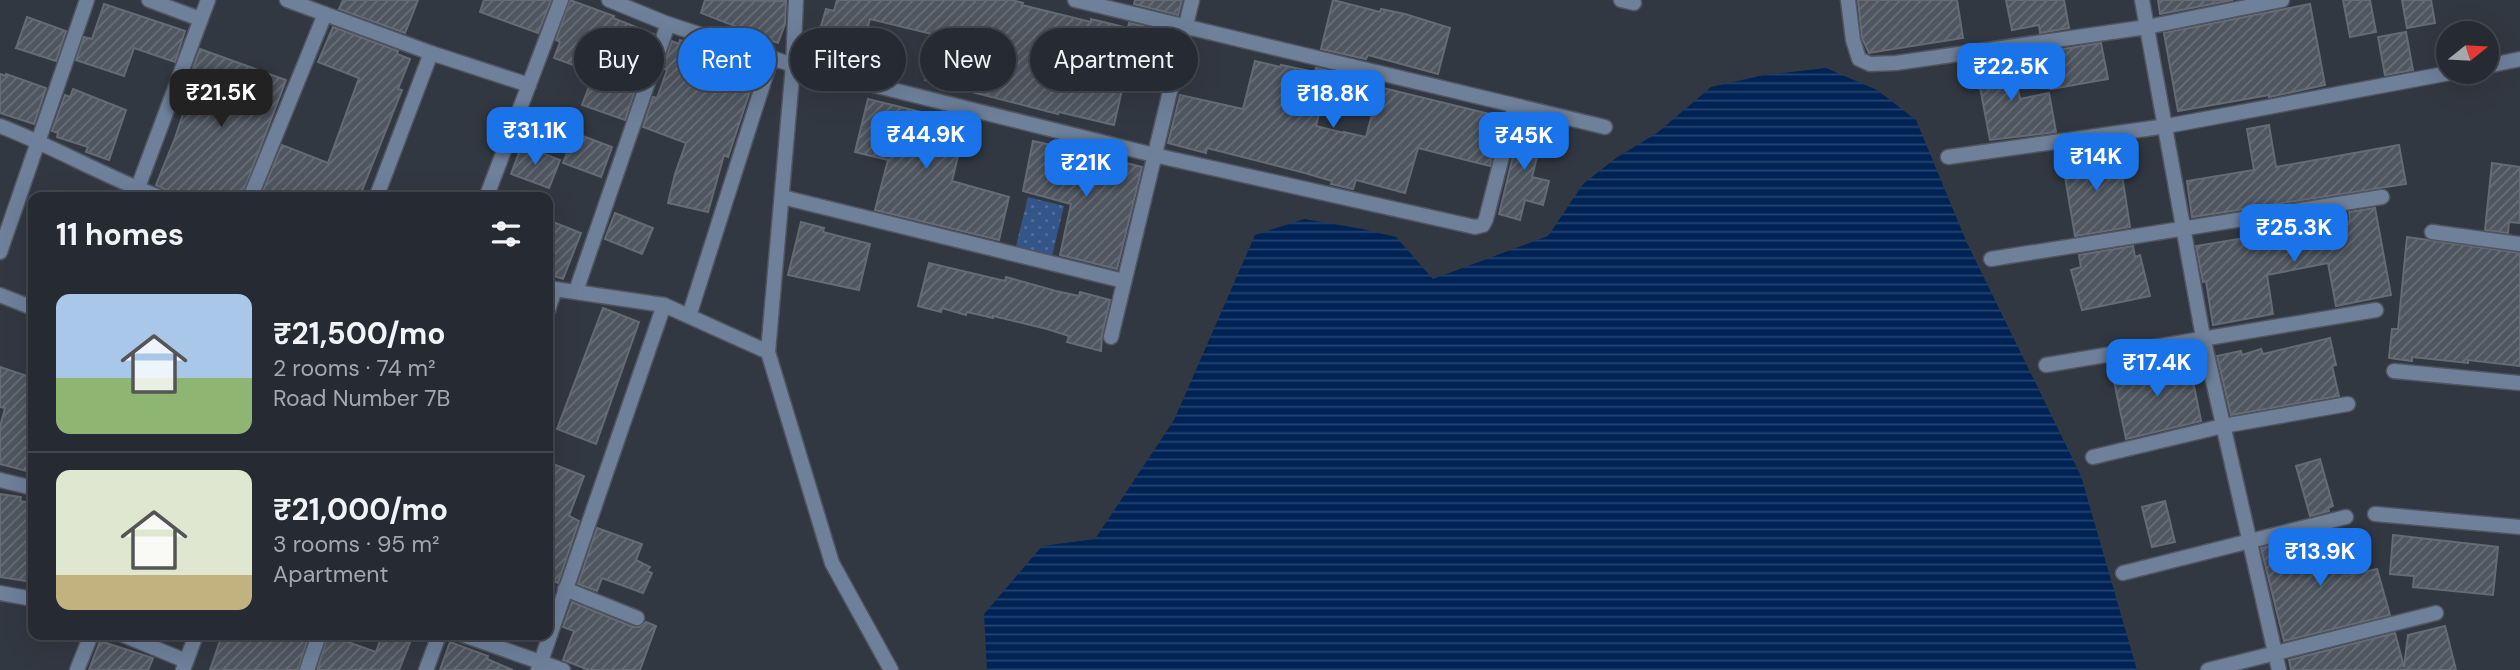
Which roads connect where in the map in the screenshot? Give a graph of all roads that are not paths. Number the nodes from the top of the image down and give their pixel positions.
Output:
1 (88, 0) edge
2 (149, 0) edge
3 (208, 0) edge
4 (287, 0) edge
5 (561, 0) edge
6 (609, 0) edge
7 (796, 0) edge
8 (1076, 0) edge
9 (1192, 0) edge
10 (1848, 0) edge
11 (2142, 0) edge
12 (2283, 0) edge
13 (325, 14) junction
14 (201, 19) junction
15 (668, 24) junction
16 (1187, 25) junction
17 (2147, 27) junction
18 (680, 28) edge
19 (795, 28) edge
20 (430, 53) junction
21 (2520, 60) edge
22 (2499, 64) edge
23 (2436, 76) edge
24 (529, 85) junction
25 (761, 91) edge
26 (791, 91) edge
27 (897, 91) edge
28 (1515, 106) junction
29 (0, 126) edge
30 (2166, 126) junction
31 (1605, 127) dead end
32 (38, 141) junction
33 (1154, 155) junction
34 (1948, 157) dead end
35 (134, 192) edge
36 (136, 192) edge
37 (252, 192) edge
38 (378, 192) edge
39 (488, 192) edge
40 (782, 197) junction
41 (2382, 197) dead end
42 (2183, 230) junction
43 (2432, 232) dead end
44 (2520, 244) edge
45 (0, 252) edge
46 (1991, 259) dead end
47 (1124, 281) junction
48 (553, 288) edge
49 (576, 291) junction
50 (0, 295) edge
51 (664, 305) junction
52 (28, 306) edge
53 (2375, 310) dead end
54 (689, 316) junction
55 (1111, 337) dead end
56 (2203, 337) junction
57 (768, 352) junction
58 (2046, 365) dead end
59 (2394, 371) dead end
60 (2520, 383) edge
61 (2348, 404) dead end
62 (2224, 426) junction
63 (2093, 457) dead end
64 (0, 481) edge
65 (28, 487) edge
66 (2375, 514) dead end
67 (2346, 517) dead end
68 (2520, 527) edge
69 (2249, 540) junction
70 (2123, 573) dead end
71 (565, 589) junction
72 (0, 593) edge
73 (28, 598) edge
74 (2436, 614) dead end
75 (637, 618) dead end
76 (553, 624) edge
77 (89, 640) edge
78 (133, 640) edge
79 (194, 640) edge
80 (318, 640) edge
81 (437, 640) edge
82 (476, 640) edge
83 (548, 640) edge
84 (2275, 652) junction
85 (539, 665) edge
86 (184, 666) edge
87 (77, 670) edge
88 (307, 670) edge
89 (426, 670) edge
90 (563, 670) edge
91 (891, 670) edge
92 (2208, 670) edge
93 (2279, 670) edge

1 - 32 street
2 - 14 street
3 - 14 street
4 - 13 street
5 - 24 street
6 - 15 street
7 - 19 street
8 - 16 street
9 - 16 street
10 - 17 street
11 - 17 street
12 - 17 street
13 - 20 street
13 - 37 street
14 - 36 street
15 - 18 street
15 - 49 street
16 - 28 street
16 - 33 street
17 - 30 street
20 - 24 street
20 - 38 street
21 - 22 street
23 - 30 street
24 - 39 street
25 - 54 street
26 - 40 street
27 - 33 street
28 - 31 street
28 - 33 street
29 - 32 street
30 - 34 street
30 - 42 street
32 - 35 street
32 - 45 street
33 - 47 street
40 - 47 street
40 - 57 street
41 - 42 street
42 - 46 street
42 - 56 street
43 - 44 street
47 - 55 street
48 - 49 street
49 - 51 street
50 - 52 street
51 - 54 street
51 - 71 street
53 - 56 street
54 - 57 street
56 - 58 street
56 - 62 street
57 - 91 street
59 - 60 street
61 - 62 street
62 - 63 street
62 - 69 street
64 - 65 street
66 - 68 street
67 - 69 street
69 - 70 street
69 - 84 street
71 - 75 street
71 - 76 street
72 - 73 street
74 - 84 street
77 - 87 street
78 - 86 street
79 - 86 street
80 - 88 street
81 - 89 street
82 - 85 street
83 - 85 street
84 - 92 street
84 - 93 street
85 - 90 street

